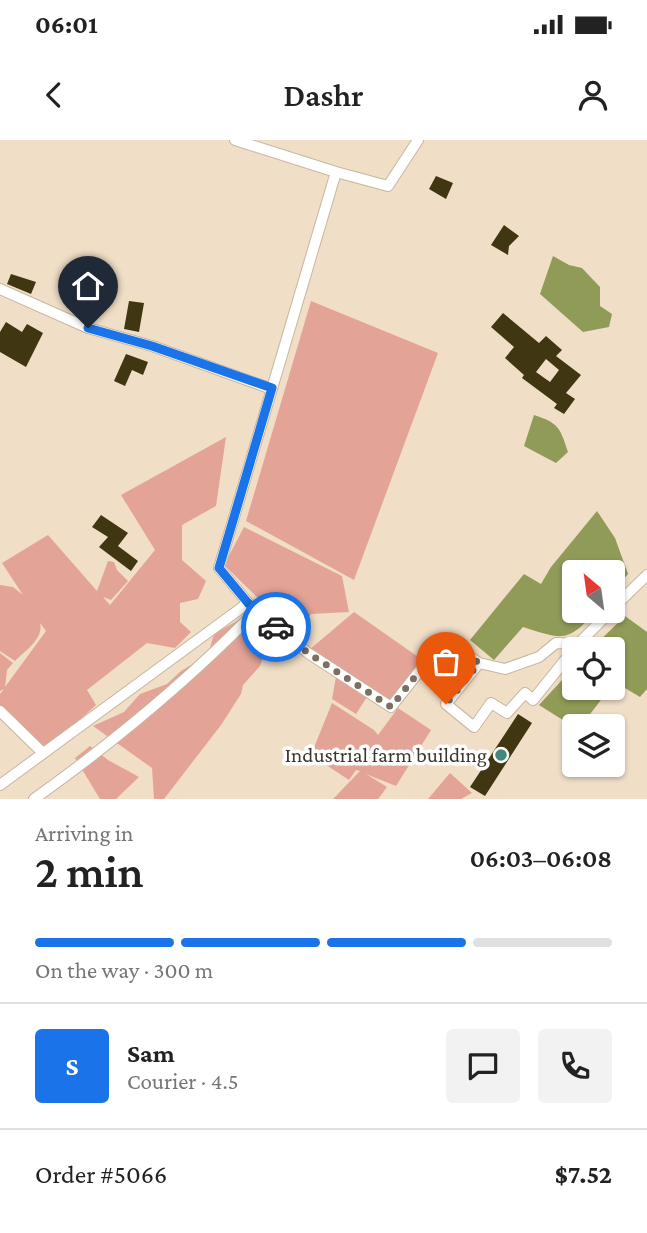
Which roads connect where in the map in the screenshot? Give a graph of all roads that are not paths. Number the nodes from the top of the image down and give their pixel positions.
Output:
1 (235, 140) edge
2 (418, 140) edge
3 (336, 172) junction
4 (0, 289) edge
5 (272, 388) junction
6 (647, 575) edge
7 (625, 597) edge
8 (248, 603) junction
9 (599, 623) edge
10 (585, 637) edge
11 (562, 643) edge
12 (479, 663) junction
13 (562, 664) edge
14 (0, 711) edge
15 (43, 752) junction
16 (0, 785) edge
17 (34, 799) edge

1 - 3 street
2 - 3 street
3 - 5 street
4 - 5 street
5 - 8 street
6 - 7 street
8 - 12 street
8 - 15 street
8 - 17 street
9 - 10 street
11 - 12 street
12 - 13 street
14 - 15 street
15 - 16 street

